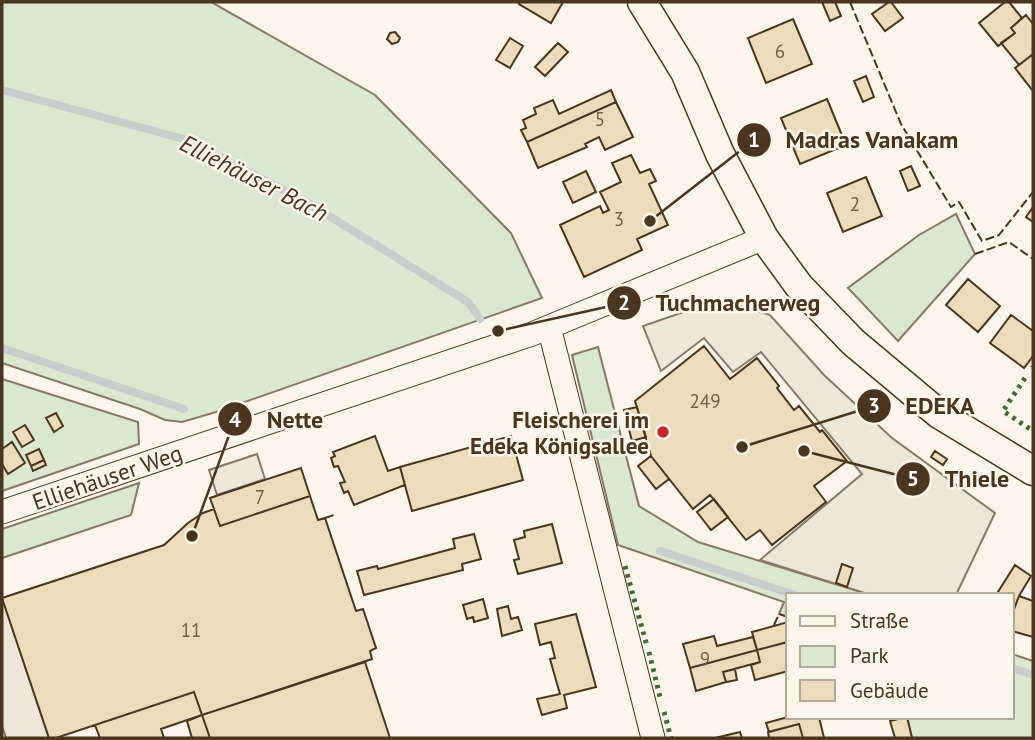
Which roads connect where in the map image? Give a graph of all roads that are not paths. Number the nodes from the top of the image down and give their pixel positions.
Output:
1 (642, 2) edge
2 (764, 238) junction
3 (549, 327) junction
4 (1033, 471) edge
5 (2, 512) edge
6 (653, 738) edge

1 - 2 street
2 - 3 street, Elliehäuser Weg
2 - 4 street
3 - 5 street, Elliehäuser Weg
3 - 6 street

